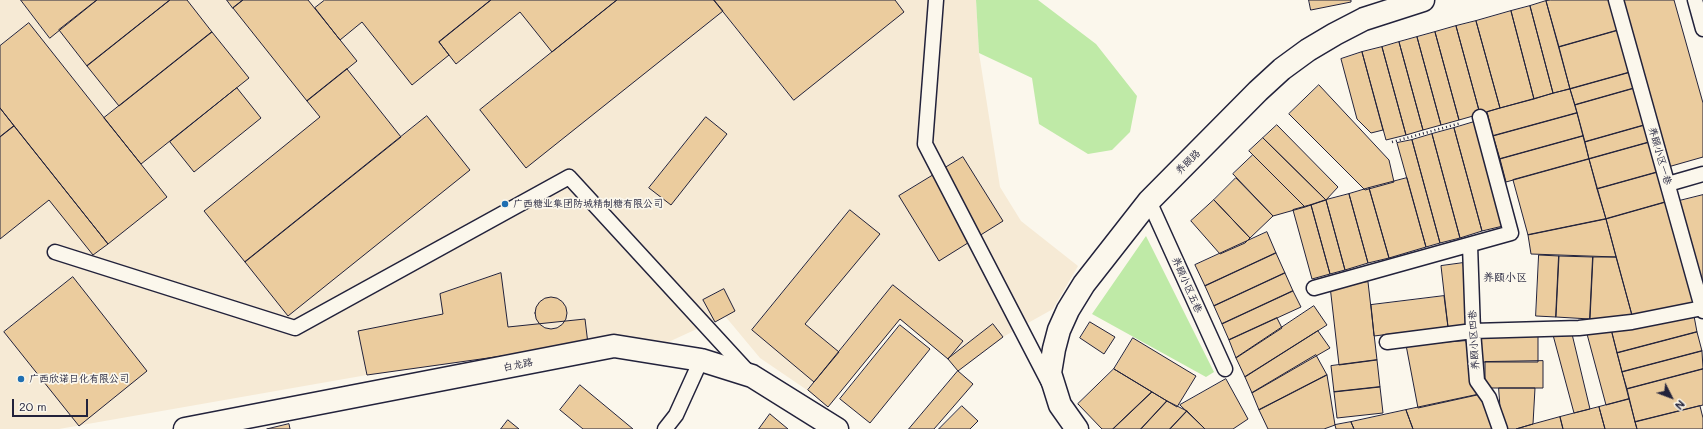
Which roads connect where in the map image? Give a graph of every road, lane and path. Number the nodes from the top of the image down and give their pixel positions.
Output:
1 (936, 0) edge
2 (1423, 0) edge
3 (1616, 0) edge
4 (1695, 0) edge
5 (1703, 29) edge
6 (1480, 117) joint
7 (1392, 142) dead end
8 (1703, 174) edge
9 (1668, 184) junction
10 (1149, 201) junction
11 (1470, 245) junction
12 (55, 252) dead end
13 (1314, 288) dead end
14 (1703, 309) edge
15 (1473, 331) junction
16 (1387, 342) dead end
17 (701, 360) junction
18 (1225, 370) dead end
19 (752, 376) junction
20 (1060, 405) junction
21 (185, 429) edge
22 (665, 429) edge
23 (837, 429) edge
24 (1077, 429) edge
25 (1500, 429) edge

1 - 20 lane
2 - 10 street, 养颐路
3 - 9 lane, 养颐小区一巷
4 - 5 lane
6 - 7 path
6 - 11 lane
8 - 9 lane
9 - 14 lane, 养颐小区一巷
10 - 18 lane, 养颐小区五巷
10 - 20 street, 养颐路
11 - 13 lane
11 - 15 lane, 养颐小区四巷
12 - 19 lane
14 - 15 lane
15 - 16 lane
15 - 25 lane, 养颐小区四巷
17 - 19 street, 白龙路
17 - 21 street, 白龙路
17 - 22 lane
19 - 23 street, 白龙路
20 - 24 street, 养颐路

